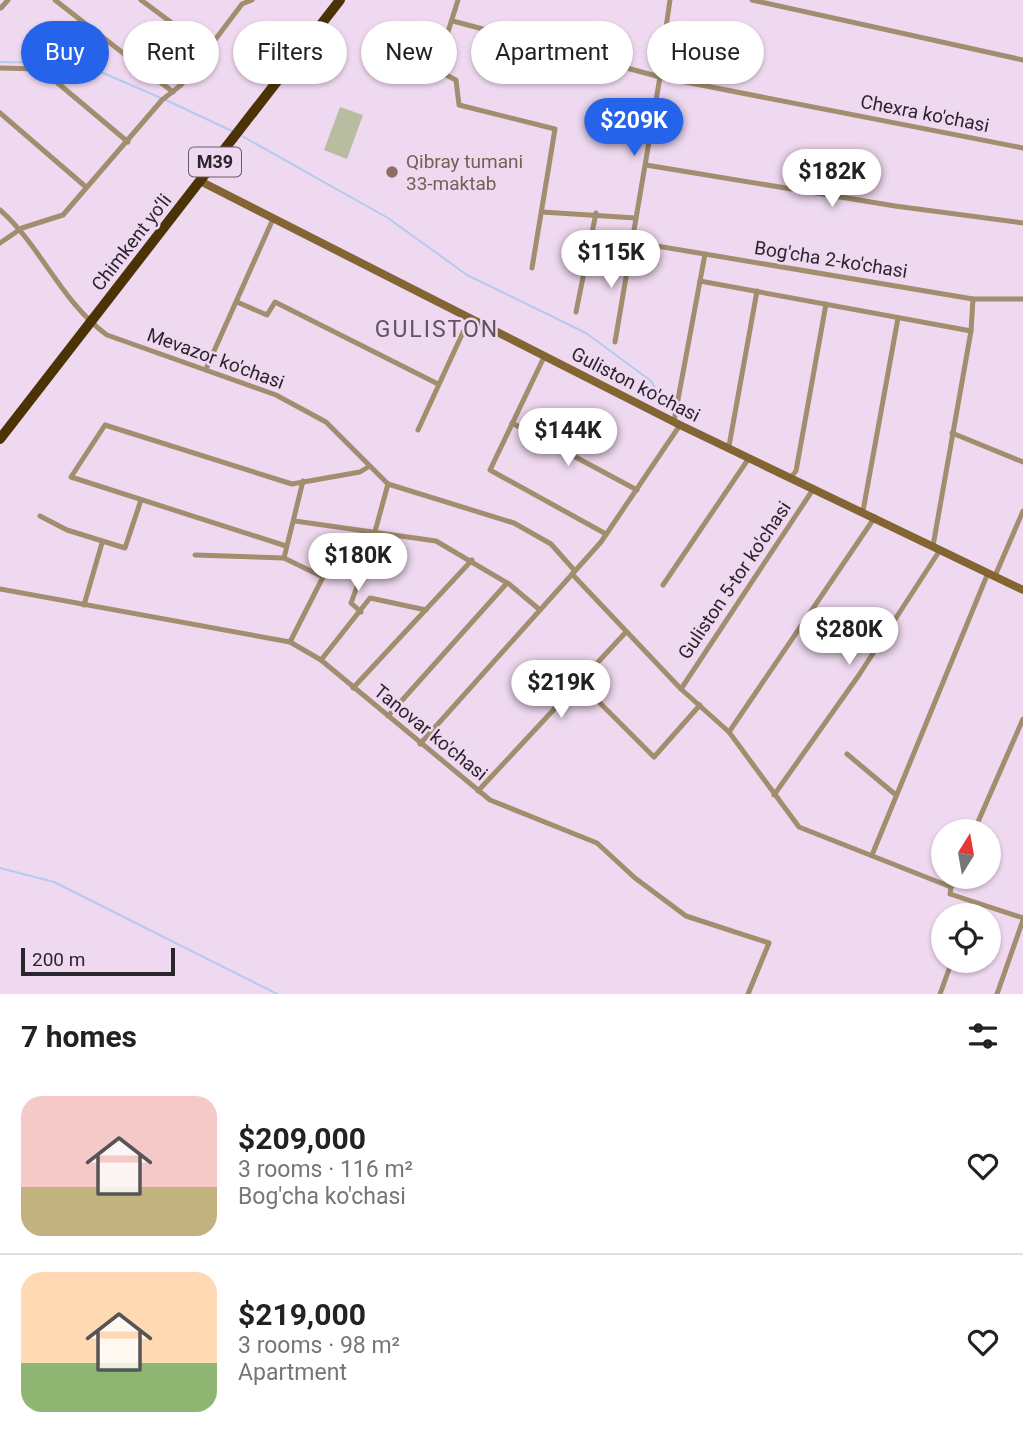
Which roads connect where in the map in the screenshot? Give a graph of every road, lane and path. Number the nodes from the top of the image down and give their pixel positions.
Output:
1 (8, 0) edge
2 (55, 0) edge
3 (141, 0) edge
4 (253, 0) edge
5 (340, 0) edge
6 (458, 0) edge
7 (670, 0) edge
8 (752, 0) edge
9 (239, 2) edge
10 (1, 8) edge
11 (453, 20) junction
12 (169, 21) edge
13 (667, 21) edge
14 (219, 31) edge
15 (1023, 60) edge
16 (0, 68) edge
17 (647, 73) edge
18 (179, 84) edge
19 (659, 84) edge
20 (696, 84) edge
21 (173, 92) junction
22 (0, 113) edge
23 (128, 142) junction
24 (1023, 148) edge
25 (646, 165) junction
26 (200, 181) junction
27 (86, 187) junction
28 (0, 210) edge
29 (542, 212) junction
30 (596, 213) junction
31 (636, 218) junction
32 (273, 219) junction
33 (1023, 223) edge
34 (22, 228) junction
35 (4, 237) edge
36 (634, 242) junction
37 (0, 243) edge
38 (705, 254) junction
39 (532, 268) dead end
40 (701, 281) junction
41 (757, 291) junction
42 (973, 299) junction
43 (1023, 299) edge
44 (237, 302) junction
45 (827, 304) junction
46 (576, 312) dead end
47 (470, 317) junction
48 (898, 318) junction
49 (90, 323) junction
50 (971, 331) junction
51 (615, 342) dead end
52 (545, 355) junction
53 (206, 369) junction
54 (438, 384) junction
55 (512, 423) junction
56 (677, 423) junction
57 (418, 430) dead end
58 (952, 433) junction
59 (0, 439) edge
60 (730, 446) junction
61 (749, 458) junction
62 (1023, 462) edge
63 (368, 467) junction
64 (791, 477) junction
65 (303, 481) junction
66 (388, 484) junction
67 (814, 488) junction
68 (637, 489) junction
69 (141, 499) junction
70 (863, 510) junction
71 (1023, 511) edge
72 (40, 516) dead end
73 (875, 517) junction
74 (295, 521) junction
75 (375, 531) junction
76 (606, 534) junction
77 (102, 543) junction
78 (286, 546) junction
79 (936, 548) junction
80 (195, 555) dead end
81 (284, 558) junction
82 (472, 560) junction
83 (574, 572) junction
84 (992, 575) junction
85 (507, 583) junction
86 (663, 585) dead end
87 (0, 589) edge
88 (1023, 590) edge
89 (84, 605) junction
90 (426, 610) junction
91 (540, 610) junction
92 (361, 612) junction
93 (626, 632) junction
94 (290, 642) junction
95 (321, 660) junction
96 (579, 682) junction
97 (353, 688) junction
98 (681, 689) junction
99 (700, 705) junction
100 (388, 716) junction
101 (1023, 719) edge
102 (729, 732) junction
103 (420, 744) junction
104 (846, 754) dead end
105 (478, 791) junction
106 (774, 795) junction
107 (896, 796) junction
108 (979, 819) edge
109 (872, 855) junction
110 (931, 879) edge
111 (951, 889) edge
112 (974, 903) edge
113 (1001, 912) edge
114 (1023, 919) edge
115 (948, 973) edge
116 (748, 994) edge
117 (940, 994) edge
118 (998, 994) edge

1 - 10 street
2 - 21 street
3 - 12 street
4 - 9 street
5 - 26 highway, Chimkent yo‘li / M39
6 - 11 street
7 - 13 street
8 - 15 street
9 - 14 street
11 - 17 street, Chexra ko'chasi
11 - 29 street
16 - 23 street
18 - 21 street
19 - 25 street
20 - 24 street, Chexra ko'chasi
21 - 23 street
22 - 27 street
23 - 27 street
25 - 31 street
25 - 33 street
26 - 32 main road, Guliston ko'chasi
26 - 49 highway, Chimkent yo‘li / M39
27 - 34 street
28 - 34 street
29 - 30 street
29 - 39 street
30 - 31 street
30 - 46 street
31 - 36 street
32 - 44 street
32 - 47 main road, Guliston ko'chasi
34 - 35 street
34 - 49 street
35 - 37 street
36 - 38 street, Bog'cha 2-ko'chasi
36 - 51 street
38 - 40 street
38 - 42 street, Bog'cha 2-ko'chasi
40 - 41 street
40 - 56 street
41 - 45 street
41 - 60 street
42 - 43 street, Bog'cha 2-ko'chasi
42 - 50 street
44 - 53 street
44 - 54 street
45 - 48 street
45 - 64 street
47 - 52 main road, Guliston ko'chasi
47 - 54 street
48 - 50 street
48 - 70 street
49 - 53 street, Mevazor ko'chasi
49 - 59 highway, Chimkent yo‘li / M39
50 - 58 street
52 - 55 street
52 - 56 main road, Guliston ko'chasi
53 - 63 street, Mevazor ko'chasi
54 - 57 street
55 - 68 street
55 - 76 street
56 - 60 main road, Guliston ko'chasi
56 - 68 street
58 - 62 street
58 - 79 street
60 - 61 main road, Guliston ko'chasi
61 - 64 main road, Guliston ko'chasi
61 - 86 street
63 - 65 street
63 - 66 street, Mevazor ko'chasi
64 - 67 main road, Guliston ko'chasi
65 - 69 street
65 - 74 street
66 - 75 street
66 - 83 street, Mevazor ko'chasi
67 - 70 main road, Guliston ko'chasi
67 - 98 street, Guliston 5-tor ko'chasi
68 - 76 street
69 - 77 street
69 - 78 street
70 - 73 main road, Guliston ko'chasi
71 - 84 street
72 - 77 street
73 - 79 main road, Guliston ko'chasi
73 - 102 street
74 - 75 street
74 - 78 street
75 - 82 street
75 - 92 street
76 - 83 street
77 - 89 street
78 - 81 street
79 - 84 main road, Guliston ko'chasi
79 - 106 street
80 - 81 street
81 - 94 street
82 - 85 street
82 - 90 street
83 - 91 street
83 - 93 street, Mevazor ko'chasi
84 - 88 main road, Guliston ko'chasi
84 - 107 street
85 - 91 street
85 - 100 street
87 - 89 street, Tanovar ko'chasi
89 - 94 street, Tanovar ko'chasi
90 - 92 street
90 - 97 street
91 - 103 street
92 - 95 street
93 - 96 street
93 - 98 street, Mevazor ko'chasi
94 - 95 street, Tanovar ko'chasi
95 - 97 street, Tanovar ko'chasi
96 - 99 street
96 - 105 street
97 - 100 street, Tanovar ko'chasi
98 - 99 street, Mevazor ko'chasi
99 - 102 street, Mevazor ko'chasi
100 - 103 street, Tanovar ko'chasi
101 - 108 street
102 - 106 street, Mevazor ko'chasi
103 - 105 street, Tanovar ko'chasi
104 - 107 street
105 - 116 street, Tanovar ko'chasi
106 - 109 street, Mevazor ko'chasi
107 - 109 street
109 - 110 street, Mevazor ko'chasi
111 - 112 street, Mevazor ko'chasi
113 - 114 street
114 - 118 street
115 - 117 street

